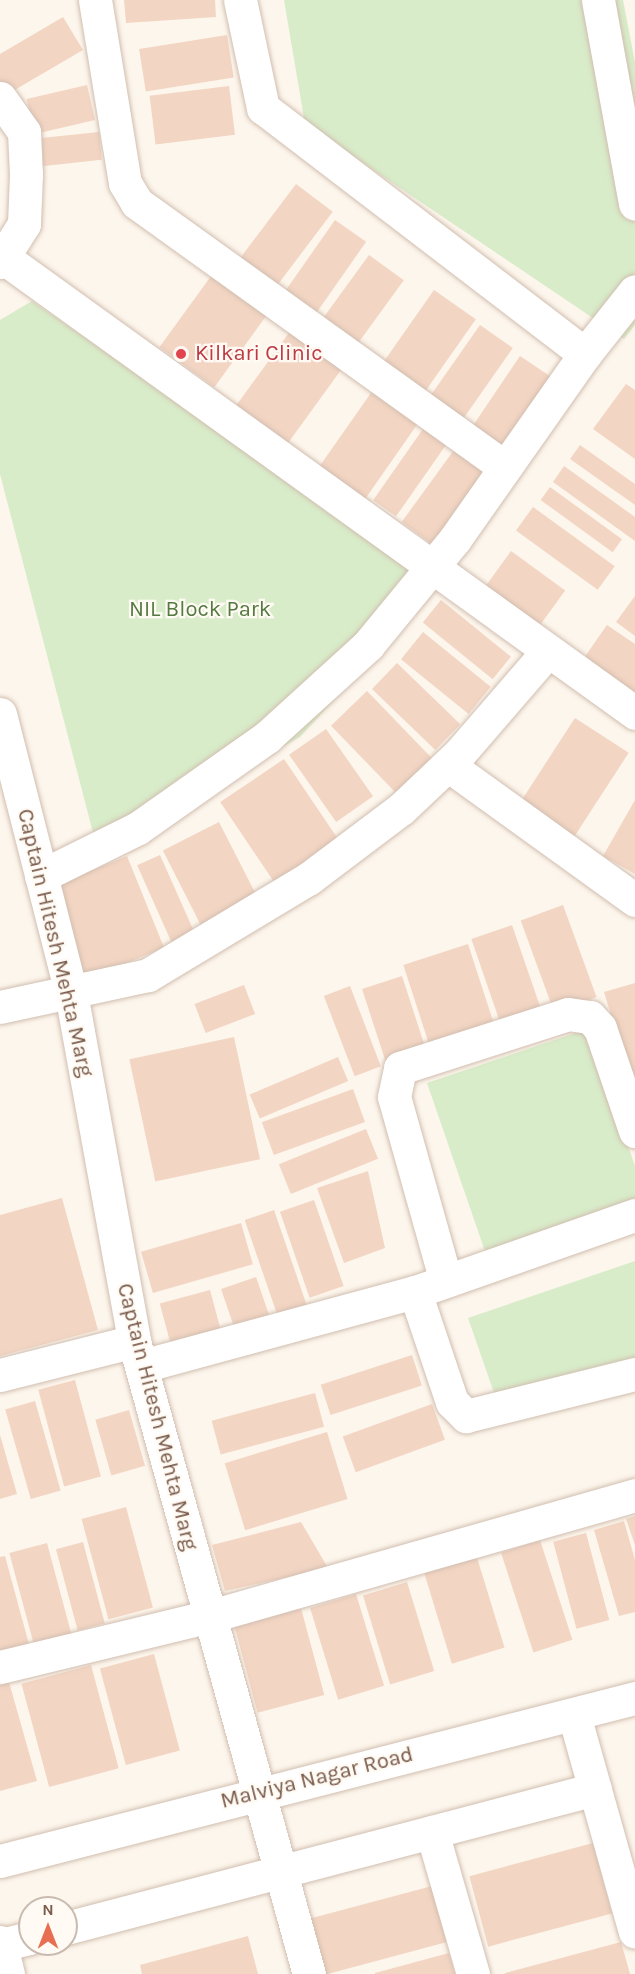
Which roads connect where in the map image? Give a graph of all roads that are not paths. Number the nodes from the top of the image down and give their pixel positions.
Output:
1 (95, 0) edge
2 (240, 0) edge
3 (598, 0) edge
4 (0, 98) edge
5 (635, 204) edge
6 (2, 260) edge
7 (635, 291) edge
8 (585, 354) junction
9 (506, 466) junction
10 (433, 568) junction
11 (548, 651) junction
12 (635, 713) edge
13 (0, 714) edge
14 (448, 765) junction
15 (41, 876) junction
16 (635, 900) edge
17 (71, 993) junction
18 (0, 1007) edge
19 (635, 1131) edge
20 (635, 1215) edge
21 (445, 1278) junction
22 (415, 1292) junction
23 (138, 1353) junction
24 (635, 1374) edge
25 (0, 1375) edge
26 (635, 1495) edge
27 (207, 1617) junction
28 (0, 1667) edge
29 (635, 1698) edge
30 (574, 1715) junction
31 (595, 1789) junction
32 (260, 1791) junction
33 (432, 1832) junction
34 (0, 1861) edge
35 (281, 1872) junction
36 (78, 1925) edge
37 (635, 1932) edge
38 (18, 1940) edge
39 (0, 1944) edge
40 (8, 1974) edge
41 (309, 1974) edge
42 (473, 1974) edge

1 - 9 street
2 - 8 street
3 - 5 street
4 - 6 street
6 - 10 street
7 - 8 street
8 - 9 street
9 - 10 street
10 - 11 street
10 - 15 street
11 - 12 street
11 - 14 street
13 - 15 street, Captain Hitesh Mehta Marg
14 - 16 street
14 - 17 street
15 - 17 street, Captain Hitesh Mehta Marg
17 - 18 street
17 - 23 street, Captain Hitesh Mehta Marg
19 - 21 street
20 - 21 street
21 - 22 street
22 - 23 street
22 - 24 street
23 - 25 street
23 - 27 street, Captain Hitesh Mehta Marg
26 - 27 street
27 - 28 street
27 - 32 street, Captain Hitesh Mehta Marg
29 - 30 street, Malviya Nagar Road
30 - 31 street
30 - 32 street, Malviya Nagar Road
31 - 33 street
31 - 37 street
32 - 34 street, Malviya Nagar Road
32 - 35 street, Captain Hitesh Mehta Marg
33 - 35 street
33 - 42 street
35 - 36 street
35 - 41 street, Captain Hitesh Mehta Marg
38 - 39 street
39 - 40 street

